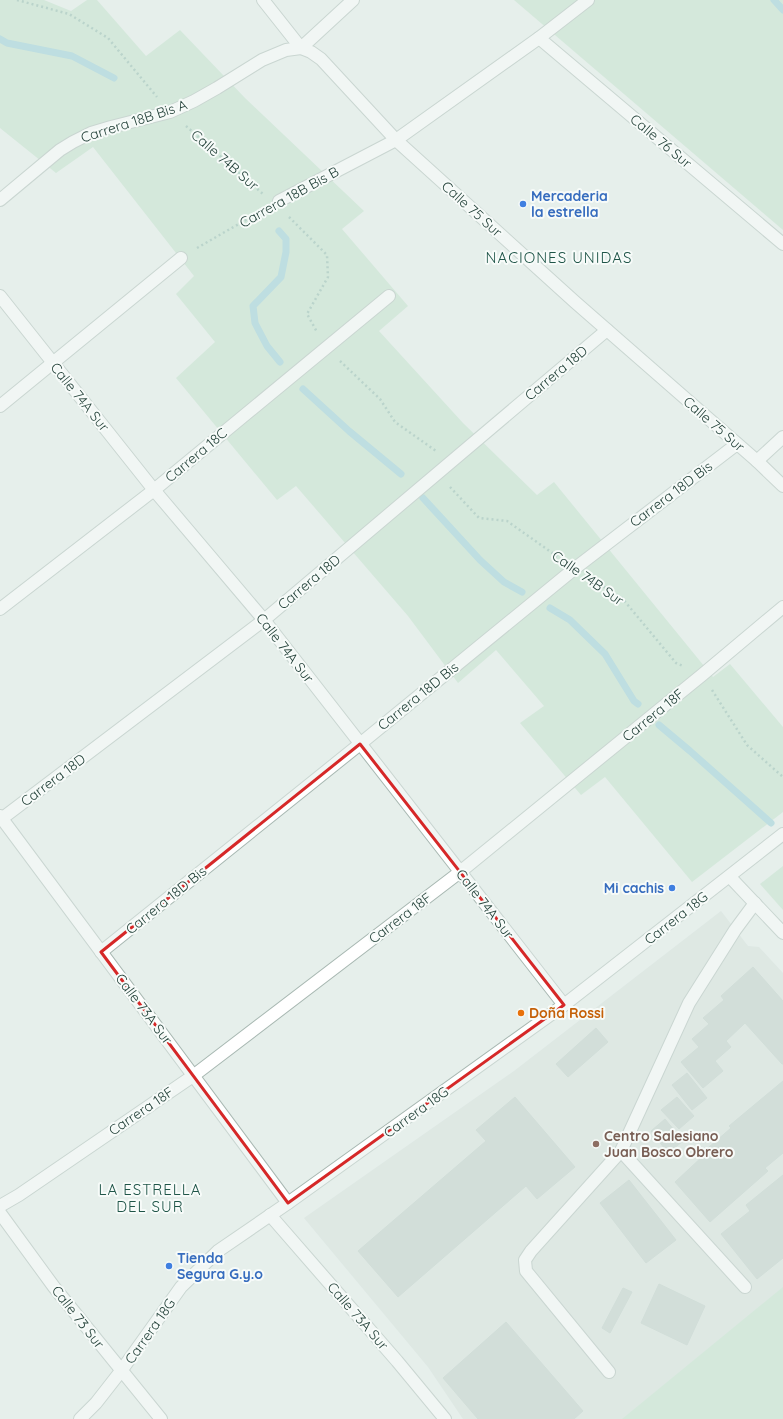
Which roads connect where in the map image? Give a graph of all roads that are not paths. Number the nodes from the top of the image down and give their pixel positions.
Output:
1 (263, 0) edge
2 (352, 0) edge
3 (588, 0) edge
4 (539, 38) junction
5 (301, 48) junction
6 (396, 140) junction
7 (0, 200) edge
8 (277, 202) road end
9 (783, 244) edge
10 (181, 258) road end
11 (0, 296) edge
12 (389, 296) dead end
13 (607, 330) junction
14 (53, 363) junction
15 (0, 406) edge
16 (783, 437) edge
17 (737, 444) junction
18 (757, 461) junction
19 (783, 486) edge
20 (154, 490) junction
21 (783, 607) edge
22 (0, 609) edge
23 (264, 620) junction
24 (360, 744) junction
25 (1, 818) edge
26 (783, 834) edge
27 (460, 872) junction
28 (730, 876) junction
29 (755, 903) junction
30 (783, 933) edge
31 (101, 952) junction
32 (564, 1005) junction
33 (193, 1076) junction
34 (621, 1151) junction
35 (288, 1203) junction
36 (0, 1206) edge
37 (0, 1213) edge
38 (270, 1215) junction
39 (745, 1287) dead end
40 (122, 1372) junction
41 (609, 1372) dead end
42 (80, 1419) edge
43 (160, 1419) edge
44 (445, 1419) edge

1 - 5 street, Calle 75 Sur
2 - 5 street
3 - 4 street, Carrera 18B Bis B
4 - 6 street, Carrera 18B Bis B
4 - 9 street, Calle 76 Sur
5 - 6 street, Calle 75 Sur
5 - 7 street, Carrera 18B Bis A
6 - 8 street, Carrera 18B Bis B
6 - 13 street, Calle 75 Sur
10 - 14 street
11 - 14 street, Calle 74A Sur
12 - 20 street, Carrera 18C
13 - 17 street, Calle 75 Sur
13 - 23 street, Carrera 18D
14 - 15 street
14 - 20 street, Calle 74A Sur
16 - 18 street
17 - 18 street, Calle 75 Sur
17 - 24 street, Carrera 18D Bis
18 - 19 street, Calle 75 Sur
20 - 22 street, Carrera 18C
20 - 23 street, Calle 74A Sur
21 - 27 street, Carrera 18F
23 - 24 street, Calle 74A Sur
23 - 25 street, Carrera 18D
24 - 27 street, Calle 74A Sur
24 - 31 street, Carrera 18D Bis
25 - 31 street, Calle 73A Sur
26 - 28 street, Carrera 18G
27 - 32 street, Calle 74A Sur
27 - 33 street, Carrera 18F
28 - 29 street
28 - 32 street, Carrera 18G
29 - 30 street
29 - 34 street
31 - 33 street, Calle 73A Sur
32 - 35 street, Carrera 18G
33 - 35 street, Calle 73A Sur
33 - 36 street, Carrera 18F
34 - 39 street
34 - 41 street
35 - 38 street, Carrera 18G
37 - 40 street, Calle 73 Sur
38 - 40 street, Carrera 18G
38 - 44 street, Calle 73A Sur
40 - 42 street, Carrera 18G
40 - 43 street, Calle 73 Sur

